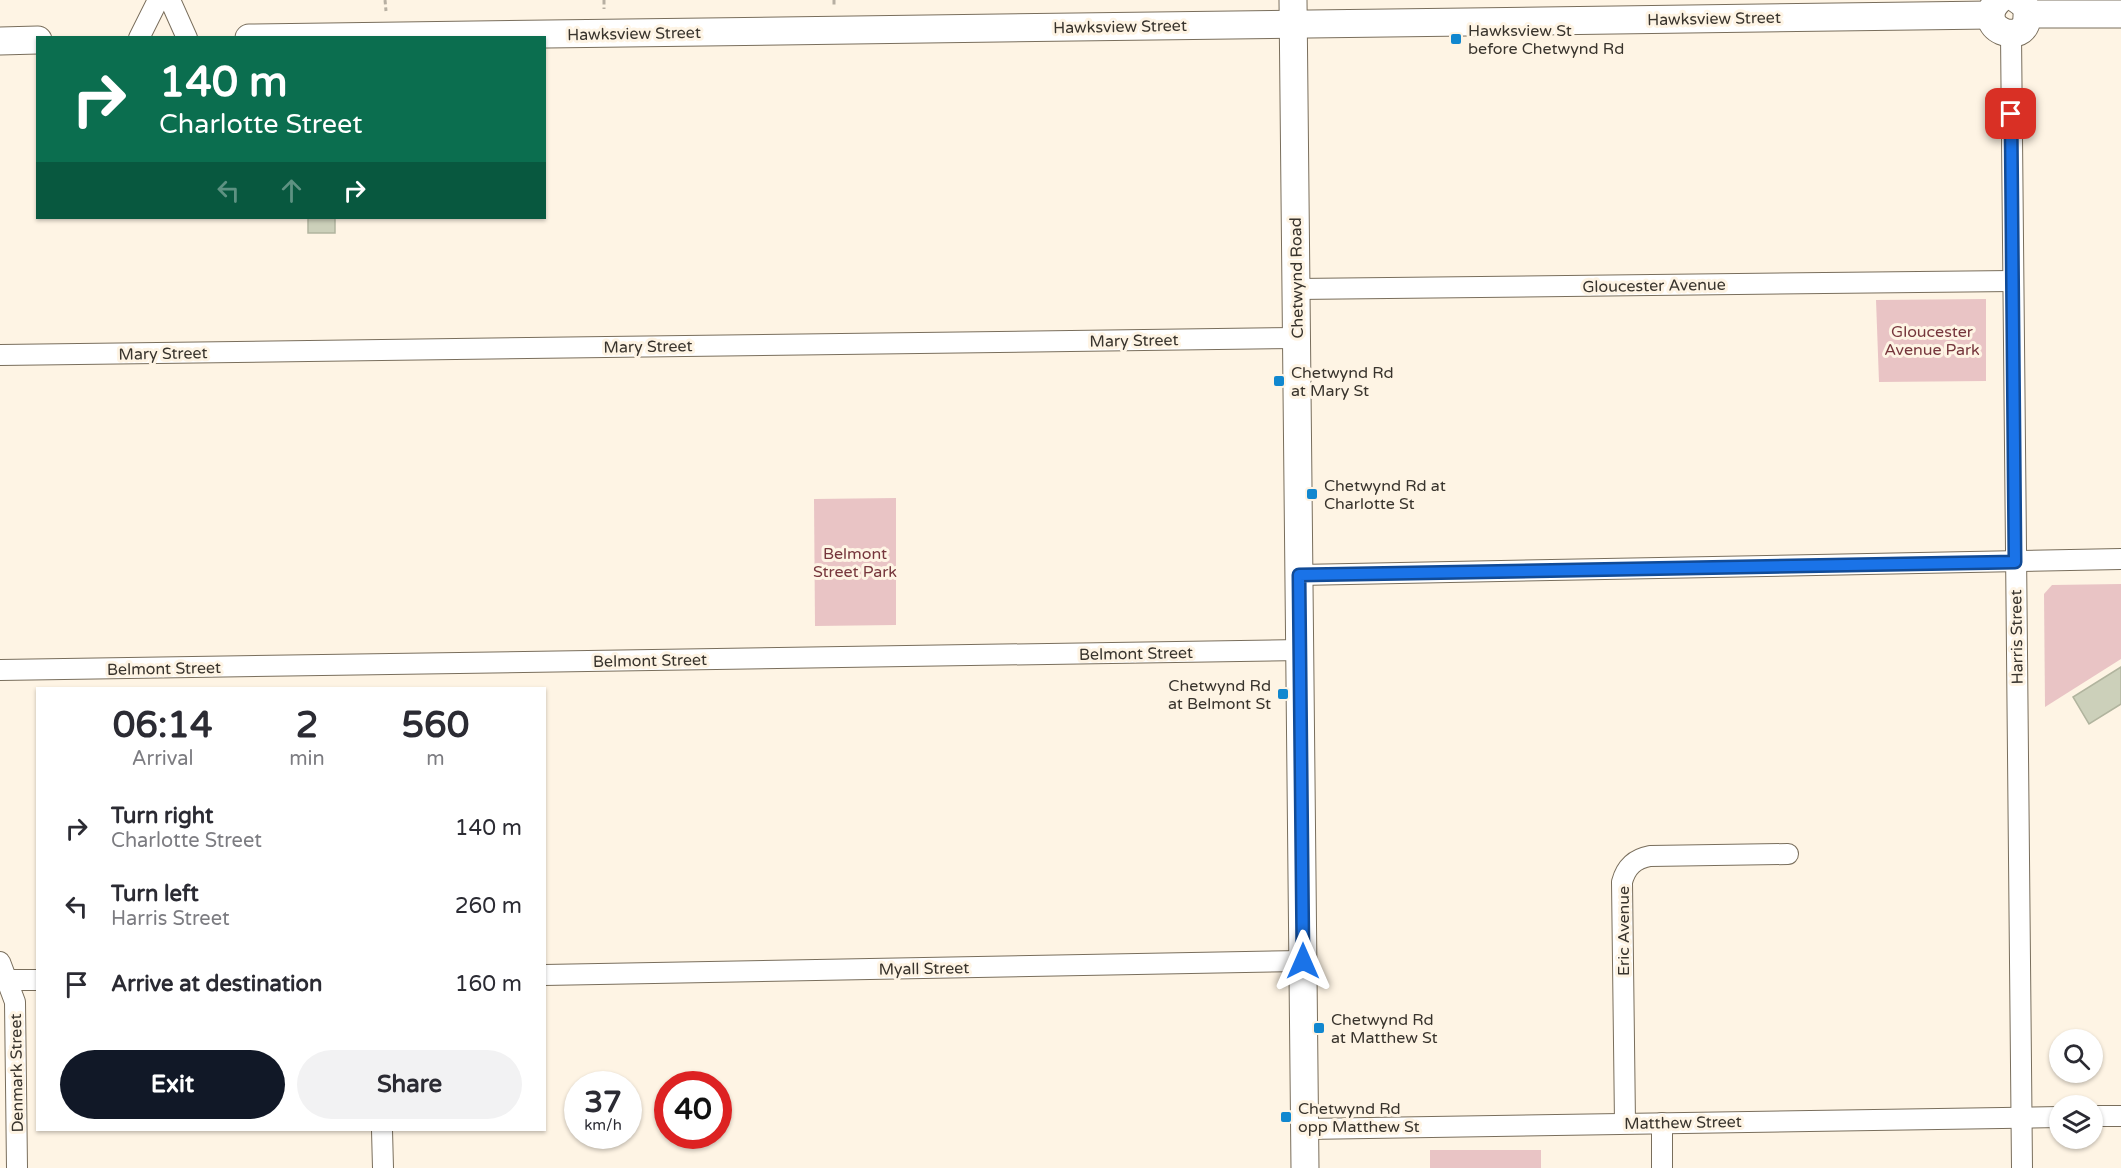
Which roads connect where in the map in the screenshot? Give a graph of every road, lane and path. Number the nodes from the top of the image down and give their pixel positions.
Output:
1 (158, 0) edge
2 (170, 0) edge
3 (385, 0) edge
4 (604, 0) edge
5 (834, 0) edge
6 (834, 7) dead end
7 (1996, 7) edge
8 (604, 9) dead end
9 (386, 11) dead end
10 (1293, 12) edge
11 (2121, 14) edge
12 (2019, 16) edge
13 (140, 36) edge
14 (186, 36) edge
15 (329, 36) edge
16 (36, 40) edge
17 (0, 41) edge
18 (2012, 281) junction
19 (1297, 290) junction
20 (1297, 338) junction
21 (0, 355) edge
22 (2121, 559) edge
23 (2015, 562) junction
24 (1299, 575) junction
25 (1301, 650) junction
26 (0, 670) edge
27 (1788, 854) dead end
28 (1303, 961) junction
29 (2, 974) edge
30 (546, 975) edge
31 (36, 980) edge
32 (2103, 1116) edge
33 (2121, 1116) edge
34 (2049, 1117) edge
35 (2021, 1118) junction
36 (1624, 1123) junction
37 (1662, 1123) junction
38 (1306, 1129) junction
39 (382, 1131) edge
40 (17, 1168) edge
41 (383, 1168) edge
42 (1305, 1168) edge
43 (1662, 1168) edge
44 (2022, 1168) edge

1 - 13 street
2 - 14 street
3 - 9 path
4 - 8 path
5 - 6 path
7 - 10 main road, Hawksview Street
7 - 12 main road
10 - 15 main road, Hawksview Street
10 - 19 main road, Chetwynd Road
11 - 12 main road
12 - 18 street, Harris Street
16 - 17 main road
18 - 19 street, Gloucester Avenue
18 - 23 street, Harris Street
19 - 20 main road, Chetwynd Road
20 - 21 street, Mary Street
20 - 24 main road, Chetwynd Road
22 - 23 street
23 - 24 street
23 - 35 street, Harris Street
24 - 25 main road, Chetwynd Road
25 - 26 street, Belmont Street
25 - 28 main road, Chetwynd Road
27 - 36 street, Eric Avenue
28 - 30 street, Myall Street
28 - 38 main road, Chetwynd Road
29 - 31 street
29 - 40 street, Denmark Street
32 - 33 street
34 - 35 street, Matthew Street
35 - 37 street, Matthew Street
35 - 44 street, Harris Street
36 - 37 street, Matthew Street
36 - 38 street, Matthew Street
37 - 43 street
38 - 42 main road, Chetwynd Road
39 - 41 street

